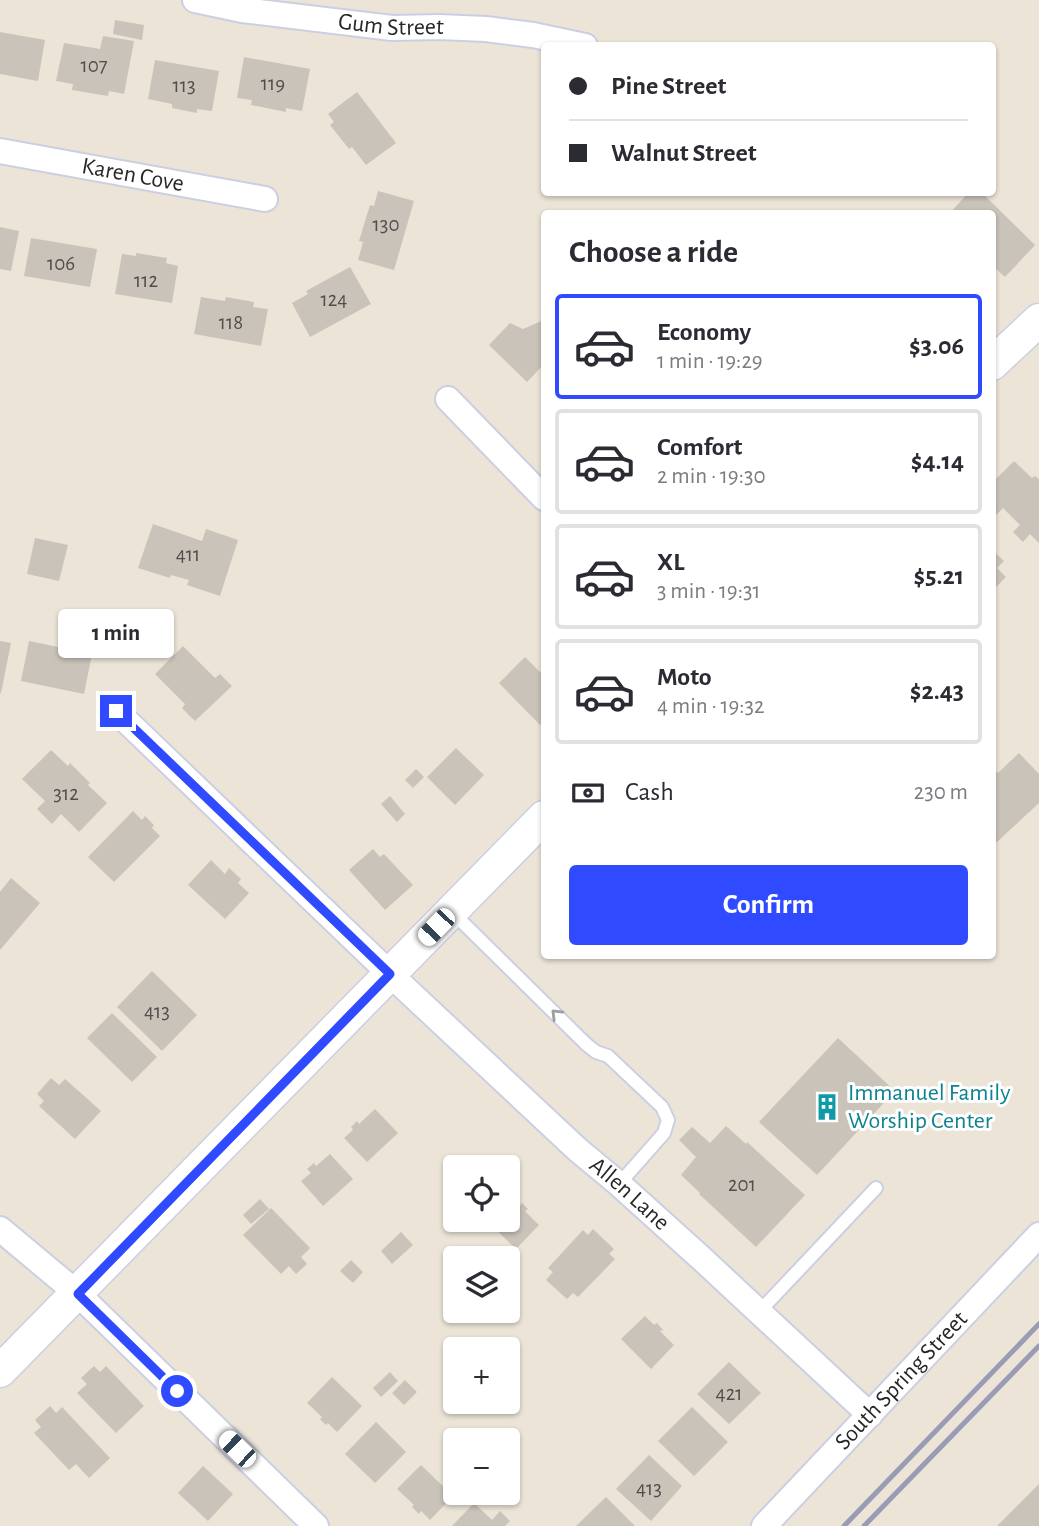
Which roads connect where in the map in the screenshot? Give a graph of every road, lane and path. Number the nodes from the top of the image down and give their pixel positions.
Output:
1 (195, 0) edge
2 (566, 42) edge
3 (0, 151) edge
4 (265, 200) dead end
5 (1039, 320) edge
6 (996, 360) edge
7 (448, 399) dead end
8 (541, 495) edge
9 (116, 711) dead end
10 (541, 820) edge
11 (451, 911) junction
12 (390, 974) junction
13 (619, 1184) junction
14 (876, 1188) dead end
15 (0, 1229) edge
16 (1039, 1235) edge
17 (78, 1294) junction
18 (759, 1312) junction
19 (0, 1371) edge
20 (870, 1415) junction
21 (316, 1526) edge
22 (764, 1526) edge

1 - 2 street, Gum Street
3 - 4 street, Karen Cove
5 - 6 street
7 - 8 street
9 - 12 street, Allen Lane
10 - 11 street
11 - 12 street
13 -> 11 lane
12 - 13 street, Allen Lane
12 - 17 street
13 - 18 street, Allen Lane
14 - 18 lane
15 - 17 street
16 - 20 street, South Spring Street
17 - 19 street
17 - 21 street
18 - 20 street, Allen Lane
20 - 22 street, South Spring Street

